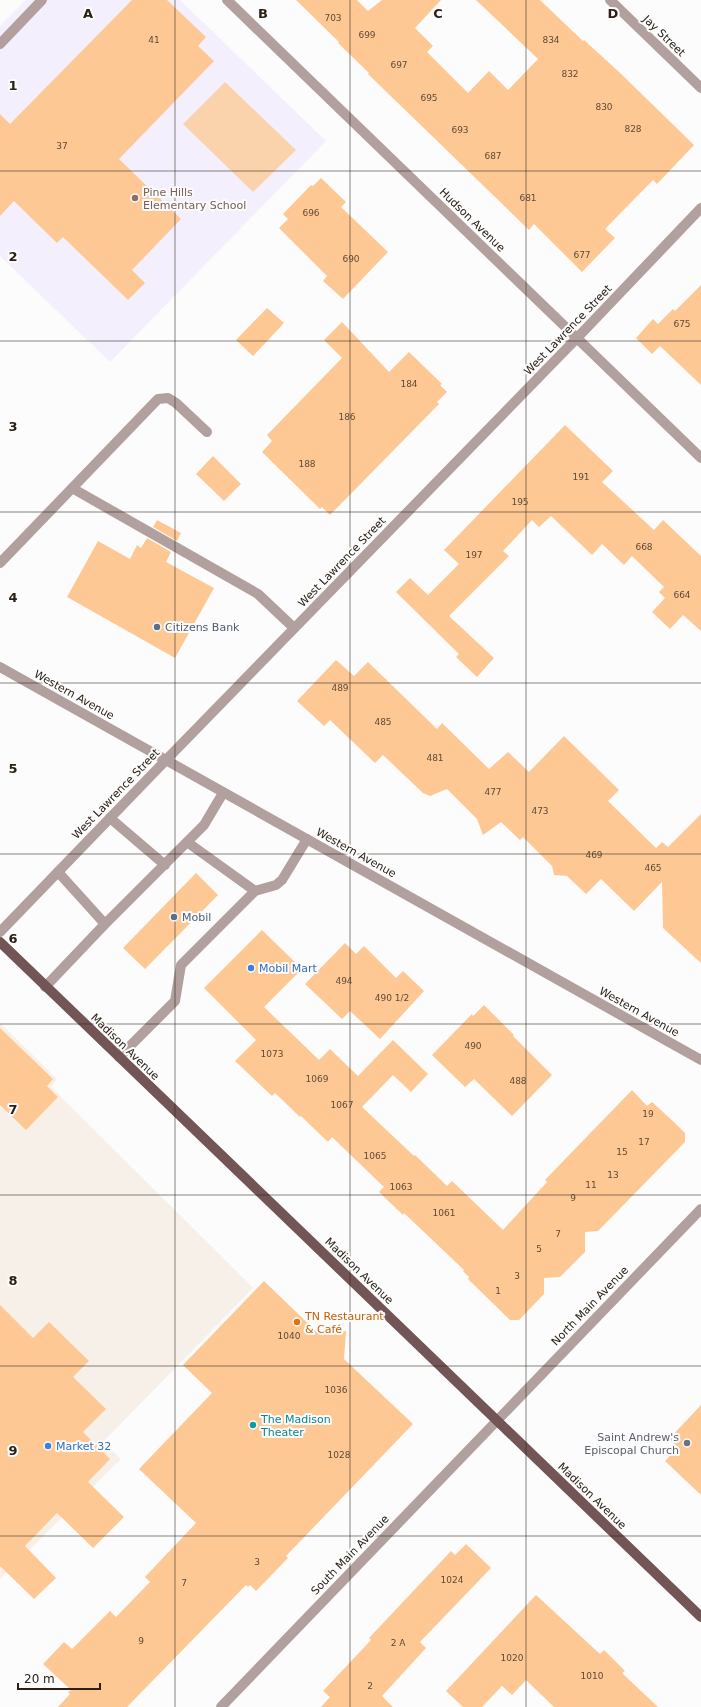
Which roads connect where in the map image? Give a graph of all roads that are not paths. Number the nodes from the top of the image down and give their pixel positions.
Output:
1 (42, 0) edge
2 (227, 0) edge
3 (610, 0) edge
4 (0, 44) edge
5 (701, 88) edge
6 (701, 208) edge
7 (577, 338) junction
8 (207, 432) dead end
9 (701, 458) edge
10 (72, 488) junction
11 (0, 563) edge
12 (294, 628) junction
13 (0, 667) edge
14 (166, 760) junction
15 (223, 793) junction
16 (110, 818) junction
17 (307, 839) junction
18 (187, 842) junction
19 (165, 865) junction
20 (58, 872) junction
21 (255, 890) junction
22 (105, 924) junction
23 (0, 932) edge
24 (0, 942) edge
25 (45, 987) junction
26 (119, 1057) junction
27 (701, 1060) edge
28 (701, 1208) edge
29 (496, 1420) junction
30 (701, 1617) edge
31 (221, 1707) edge

1 - 4 street
2 - 7 street, Hudson Avenue
3 - 5 street, Jay Street
6 - 7 street, West Lawrence Street
7 - 9 street, Hudson Avenue
7 - 12 street, West Lawrence Street
8 - 10 street
10 - 11 street
10 - 12 street
12 - 14 street, West Lawrence Street
13 - 14 street, Western Avenue
14 - 15 street, Western Avenue
14 - 16 street, West Lawrence Street
15 - 17 street, Western Avenue
15 - 18 street
16 - 19 street
16 - 20 street, West Lawrence Street
17 - 21 street
17 - 27 street, Western Avenue
18 - 19 street
18 - 21 street
19 - 22 street
20 - 22 street
20 - 23 street, West Lawrence Street
21 - 26 street
22 - 25 street
24 - 25 main road, Madison Avenue
25 - 26 main road, Madison Avenue
26 - 29 main road, Madison Avenue
28 - 29 street, North Main Avenue
29 - 30 main road, Madison Avenue
29 - 31 street, South Main Avenue

